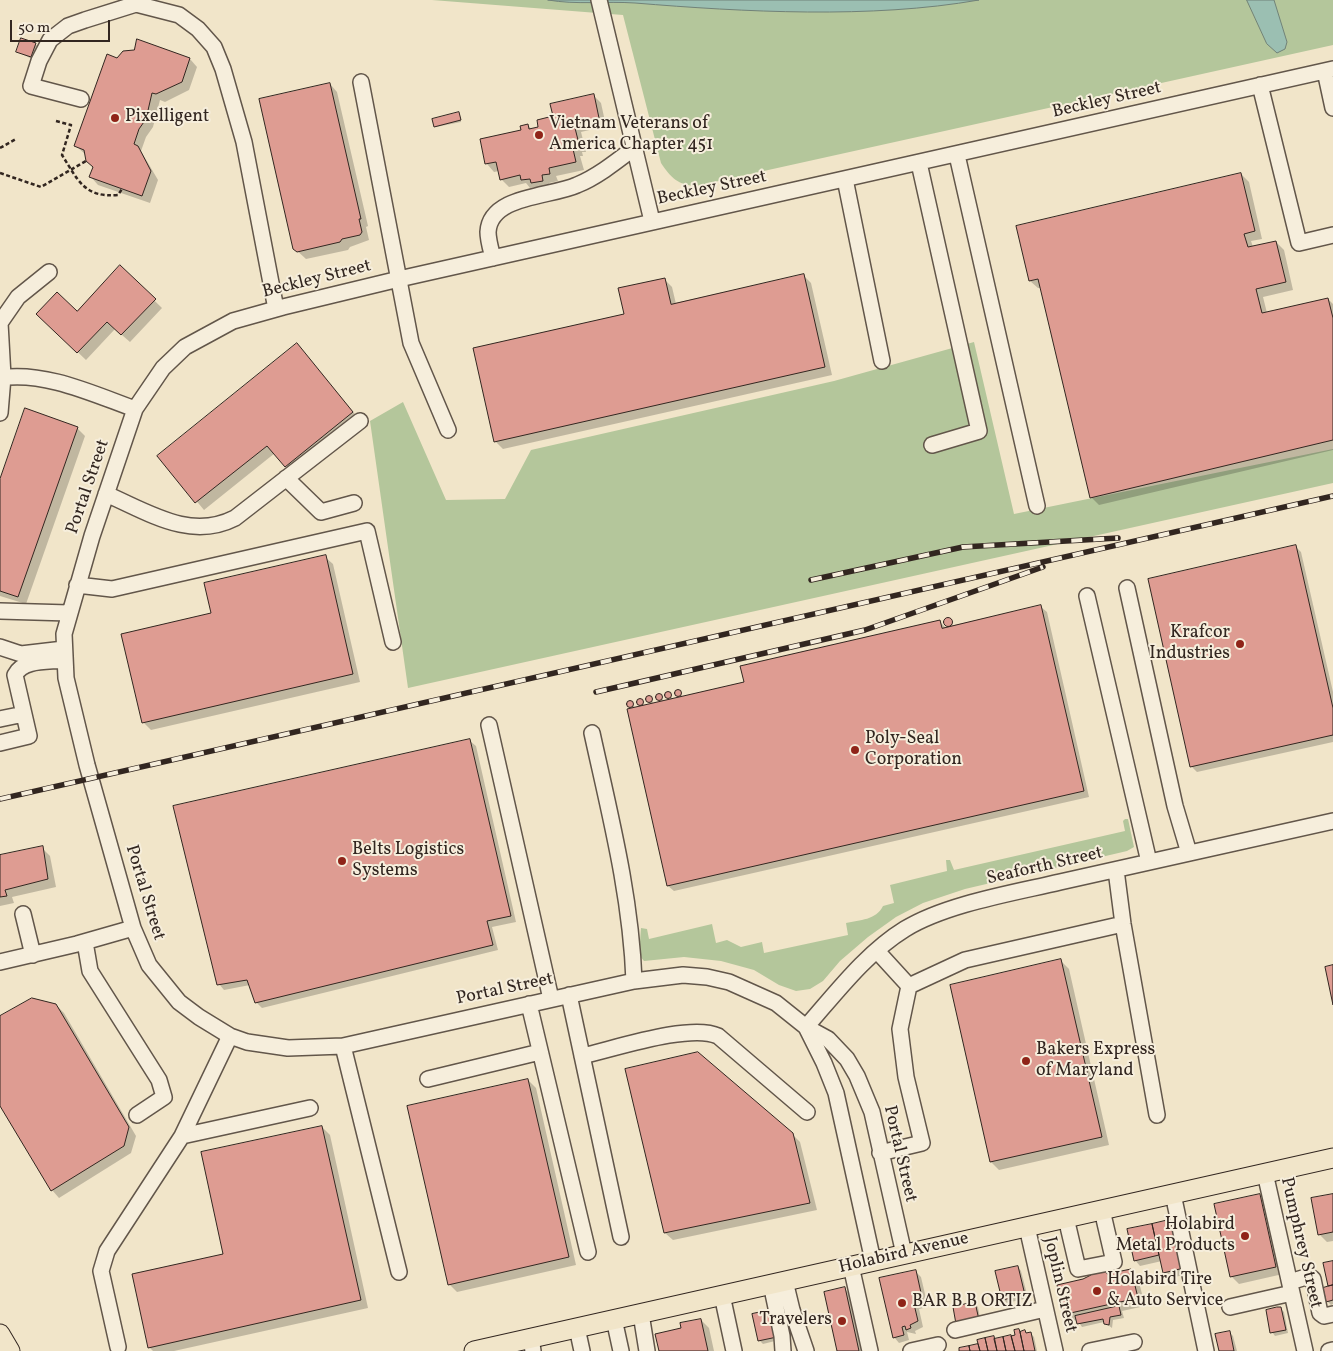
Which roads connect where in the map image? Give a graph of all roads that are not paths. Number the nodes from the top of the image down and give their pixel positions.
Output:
1 (600, 6) edge
2 (1329, 70) edge
3 (361, 82) dead end
4 (1260, 85) junction
5 (82, 98) dead end
6 (1333, 108) edge
7 (634, 148) junction
8 (957, 155) junction
9 (919, 164) junction
10 (845, 179) junction
11 (652, 221) junction
12 (1333, 235) edge
13 (493, 258) junction
14 (49, 272) dead end
15 (399, 279) junction
16 (276, 309) junction
17 (0, 323) edge
18 (882, 361) dead end
19 (2, 378) edge
20 (135, 410) junction
21 (0, 413) edge
22 (360, 421) dead end
23 (448, 430) dead end
24 (932, 445) dead end
25 (286, 478) junction
26 (106, 494) junction
27 (354, 503) dead end
28 (1037, 506) dead end
29 (77, 585) junction
30 (1127, 588) dead end
31 (1086, 596) dead end
32 (0, 612) edge
33 (69, 613) junction
34 (393, 642) dead end
35 (0, 647) edge
36 (64, 655) junction
37 (24, 714) junction
38 (0, 720) edge
39 (488, 725) dead end
40 (592, 733) dead end
41 (0, 743) edge
42 (1333, 821) edge
43 (1189, 853) junction
44 (1149, 862) junction
45 (1116, 870) junction
46 (23, 914) dead end
47 (1123, 924) junction
48 (133, 928) junction
49 (85, 942) junction
50 (878, 951) junction
51 (33, 954) junction
52 (0, 962) edge
53 (634, 981) junction
54 (909, 986) junction
55 (569, 995) junction
56 (550, 999) junction
57 (529, 1004) junction
58 (806, 1027) junction
59 (230, 1036) junction
60 (343, 1046) junction
61 (540, 1052) junction
62 (582, 1056) junction
63 (428, 1079) dead end
64 (310, 1108) dead end
65 (807, 1112) dead end
66 (137, 1115) dead end
67 (1157, 1115) dead end
68 (182, 1136) junction
69 (880, 1153) junction
70 (1333, 1158) edge
71 (1265, 1173) junction
72 (1173, 1194) junction
73 (1102, 1210) junction
74 (1066, 1218) junction
75 (1027, 1227) junction
76 (621, 1237) dead end
77 (588, 1252) dead end
78 (904, 1254) junction
79 (873, 1261) junction
80 (851, 1266) junction
81 (399, 1272) dead end
82 (778, 1283) junction
83 (1291, 1287) junction
84 (722, 1295) junction
85 (1230, 1307) dead end
86 (1045, 1309) junction
87 (641, 1314) junction
88 (1333, 1314) edge
89 (614, 1320) junction
90 (577, 1328) junction
91 (955, 1330) dead end
92 (0, 1334) edge
93 (1134, 1342) dead end
94 (532, 1345) edge
95 (938, 1345) dead end
96 (118, 1348) dead end
97 (1333, 1350) edge
98 (10, 1351) edge
99 (474, 1351) edge
100 (582, 1351) edge
101 (621, 1351) edge
102 (647, 1351) edge
103 (734, 1351) edge
104 (782, 1351) edge
105 (806, 1351) edge
106 (870, 1351) edge
107 (911, 1351) edge
108 (1055, 1351) edge
109 (1090, 1351) edge
110 (1206, 1351) edge
111 (1305, 1351) edge
112 (1329, 1351) edge

1 - 7 street
2 - 4 street, Beckley Street
2 - 6 street
3 - 15 street
4 - 8 street, Beckley Street
4 - 12 street
5 - 16 street
7 - 11 street
7 - 13 street
8 - 9 street, Beckley Street
8 - 28 street
9 - 10 street, Beckley Street
9 - 24 street
10 - 11 street, Beckley Street
10 - 18 street
11 - 13 street, Beckley Street
13 - 15 street, Beckley Street
14 - 17 street
15 - 16 street, Beckley Street
15 - 23 street
16 - 20 street, Beckley Street
17 - 19 street
19 - 20 street
19 - 21 street
20 - 26 street, Portal Street
22 - 25 street
25 - 26 street
25 - 27 street
26 - 29 street, Portal Street
29 - 33 street, Portal Street
29 - 34 street
30 - 43 street
31 - 44 street
32 - 33 street
33 - 36 street, Portal Street
35 - 36 street
36 - 37 street
36 - 48 street, Portal Street
37 - 38 street
37 - 41 street
39 - 56 street
40 - 53 street
42 - 43 street, Seaforth Street
43 - 44 street, Seaforth Street
44 - 45 street, Seaforth Street
45 - 47 street
45 - 50 street, Seaforth Street
46 - 51 street
47 - 54 street
47 - 67 street
48 - 49 street
48 - 59 street, Portal Street
49 - 51 street
49 - 66 street
50 - 54 street
50 - 58 street, Seaforth Street
51 - 52 street
53 - 55 street, Portal Street
53 - 58 street, Portal Street
54 - 69 street
55 - 56 street, Portal Street
55 - 62 street
56 - 57 street, Portal Street
57 - 60 street, Portal Street
57 - 61 street
58 - 69 street, Portal Street
58 - 79 street, Portal Street
59 - 60 street, Portal Street
59 - 68 street
60 - 81 street
61 - 63 street
61 - 77 street
62 - 65 street
62 - 76 street
64 - 68 street
68 - 96 street
69 - 78 street, Portal Street
70 - 71 main road, Holabird Avenue
71 - 72 main road, Holabird Avenue
71 - 83 street, Pumphrey Street
72 - 73 main road, Holabird Avenue
72 - 110 street
73 - 74 main road, Holabird Avenue
73 - 74 street
74 - 75 main road, Holabird Avenue
75 - 78 main road, Holabird Avenue
75 - 86 street, Joplin Street
78 - 79 main road, Holabird Avenue
79 - 80 main road, Holabird Avenue
80 - 82 main road, Holabird Avenue
80 - 106 street
82 - 84 main road, Holabird Avenue
82 - 104 street
82 - 105 street
83 - 85 street
83 - 88 street
83 - 111 street, Pumphrey Street
84 - 87 main road, Holabird Avenue
84 - 103 street
86 - 91 street
86 - 108 street, Joplin Street
87 - 89 main road, Holabird Avenue
87 - 102 street
89 - 90 main road, Holabird Avenue
89 - 101 street
90 - 94 main road, Holabird Avenue
90 - 100 street
92 - 98 main road
93 - 109 street
94 - 99 main road, Holabird Avenue
95 - 107 street
97 - 112 street

